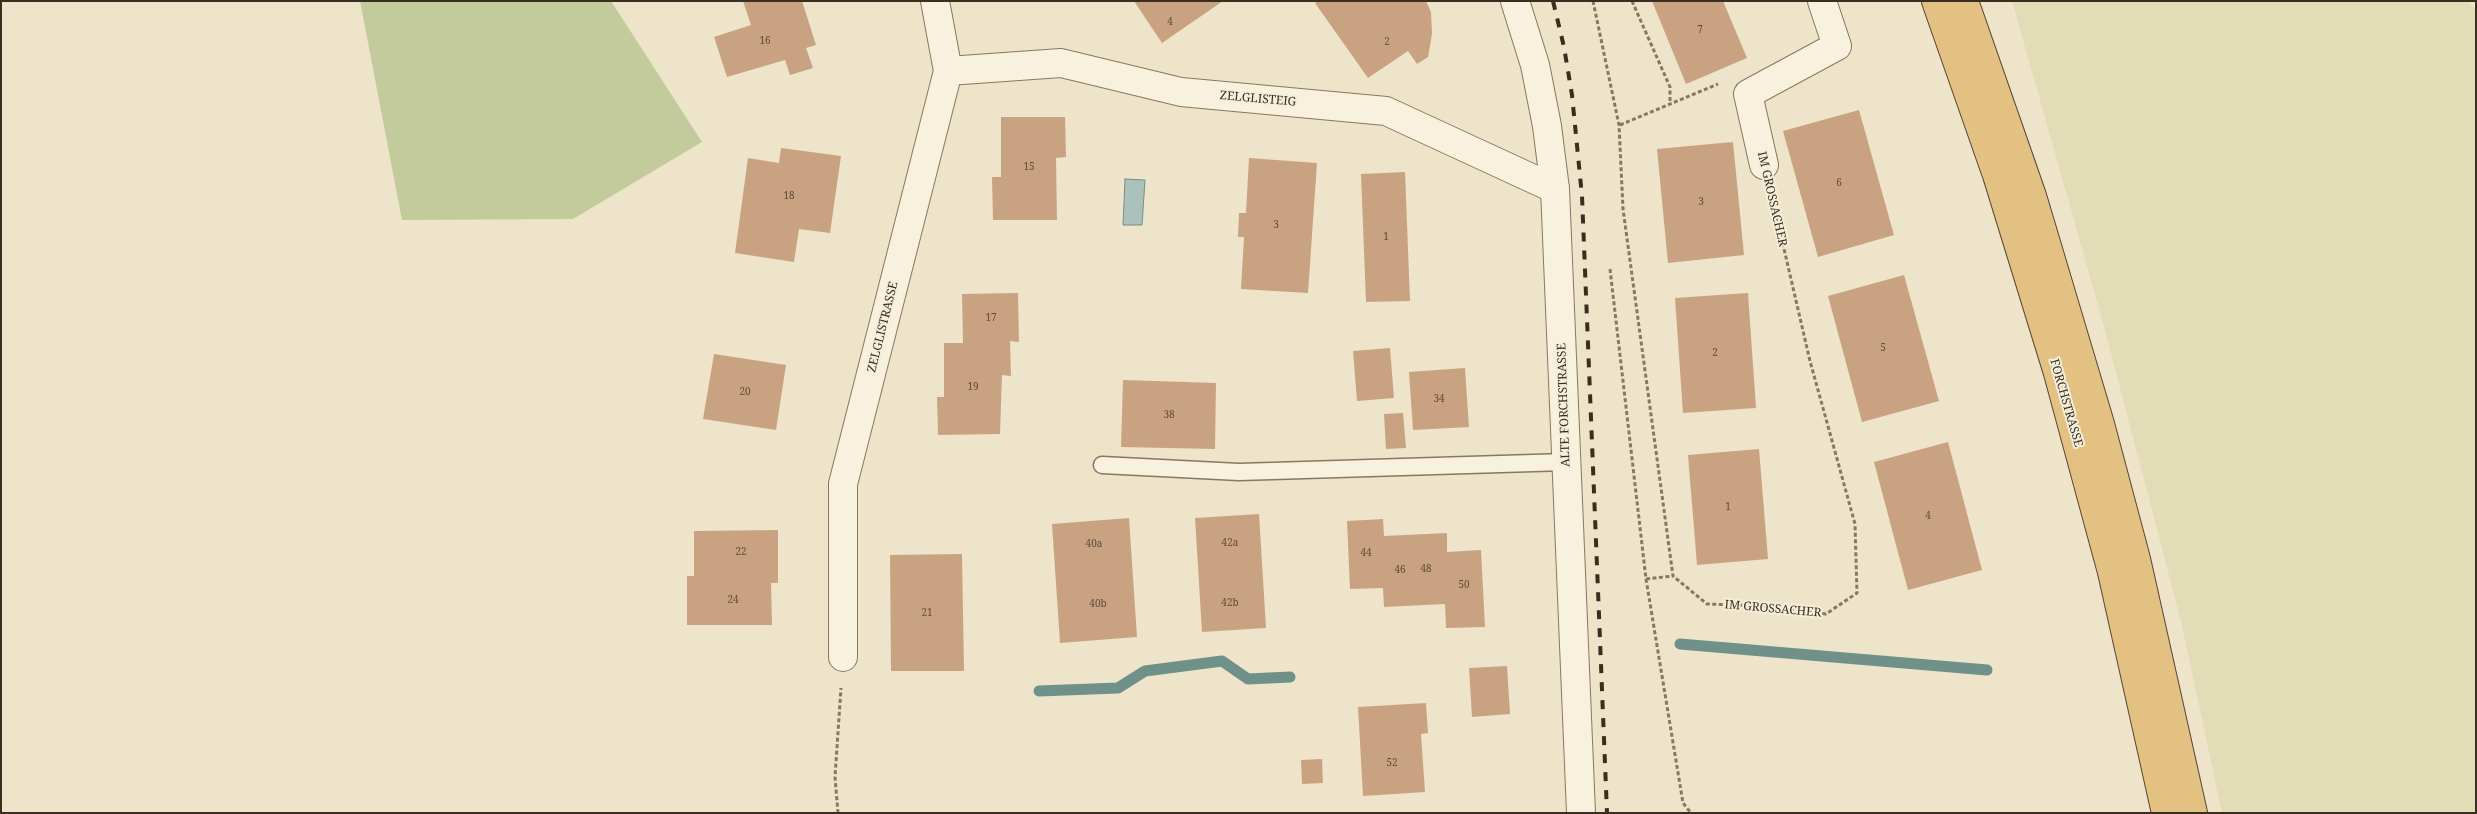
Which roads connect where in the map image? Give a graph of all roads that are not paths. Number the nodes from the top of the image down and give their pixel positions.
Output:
1 (935, 1) edge
2 (1515, 1) edge
3 (1822, 1) edge
4 (1936, 1) edge
5 (1964, 1) edge
6 (948, 71) junction
7 (1764, 165) road end
8 (1555, 189) junction
9 (1566, 462) junction
10 (1102, 465) dead end
11 (843, 657) road end
12 (1581, 813) edge
13 (2166, 813) edge
14 (2193, 813) edge

1 - 6 street, ZELGLISTRASSE
2 - 8 street, ALTE FORCHSTRASSE
3 - 7 street, IM GROSSACHER
4 - 13 highway, FORCHSTRASSE
5 - 14 highway
6 - 8 street, ZELGLISTEIG
6 - 11 street, ZELGLISTRASSE
8 - 9 street, ALTE FORCHSTRASSE
9 - 10 lane
9 - 12 street, ALTE FORCHSTRASSE

